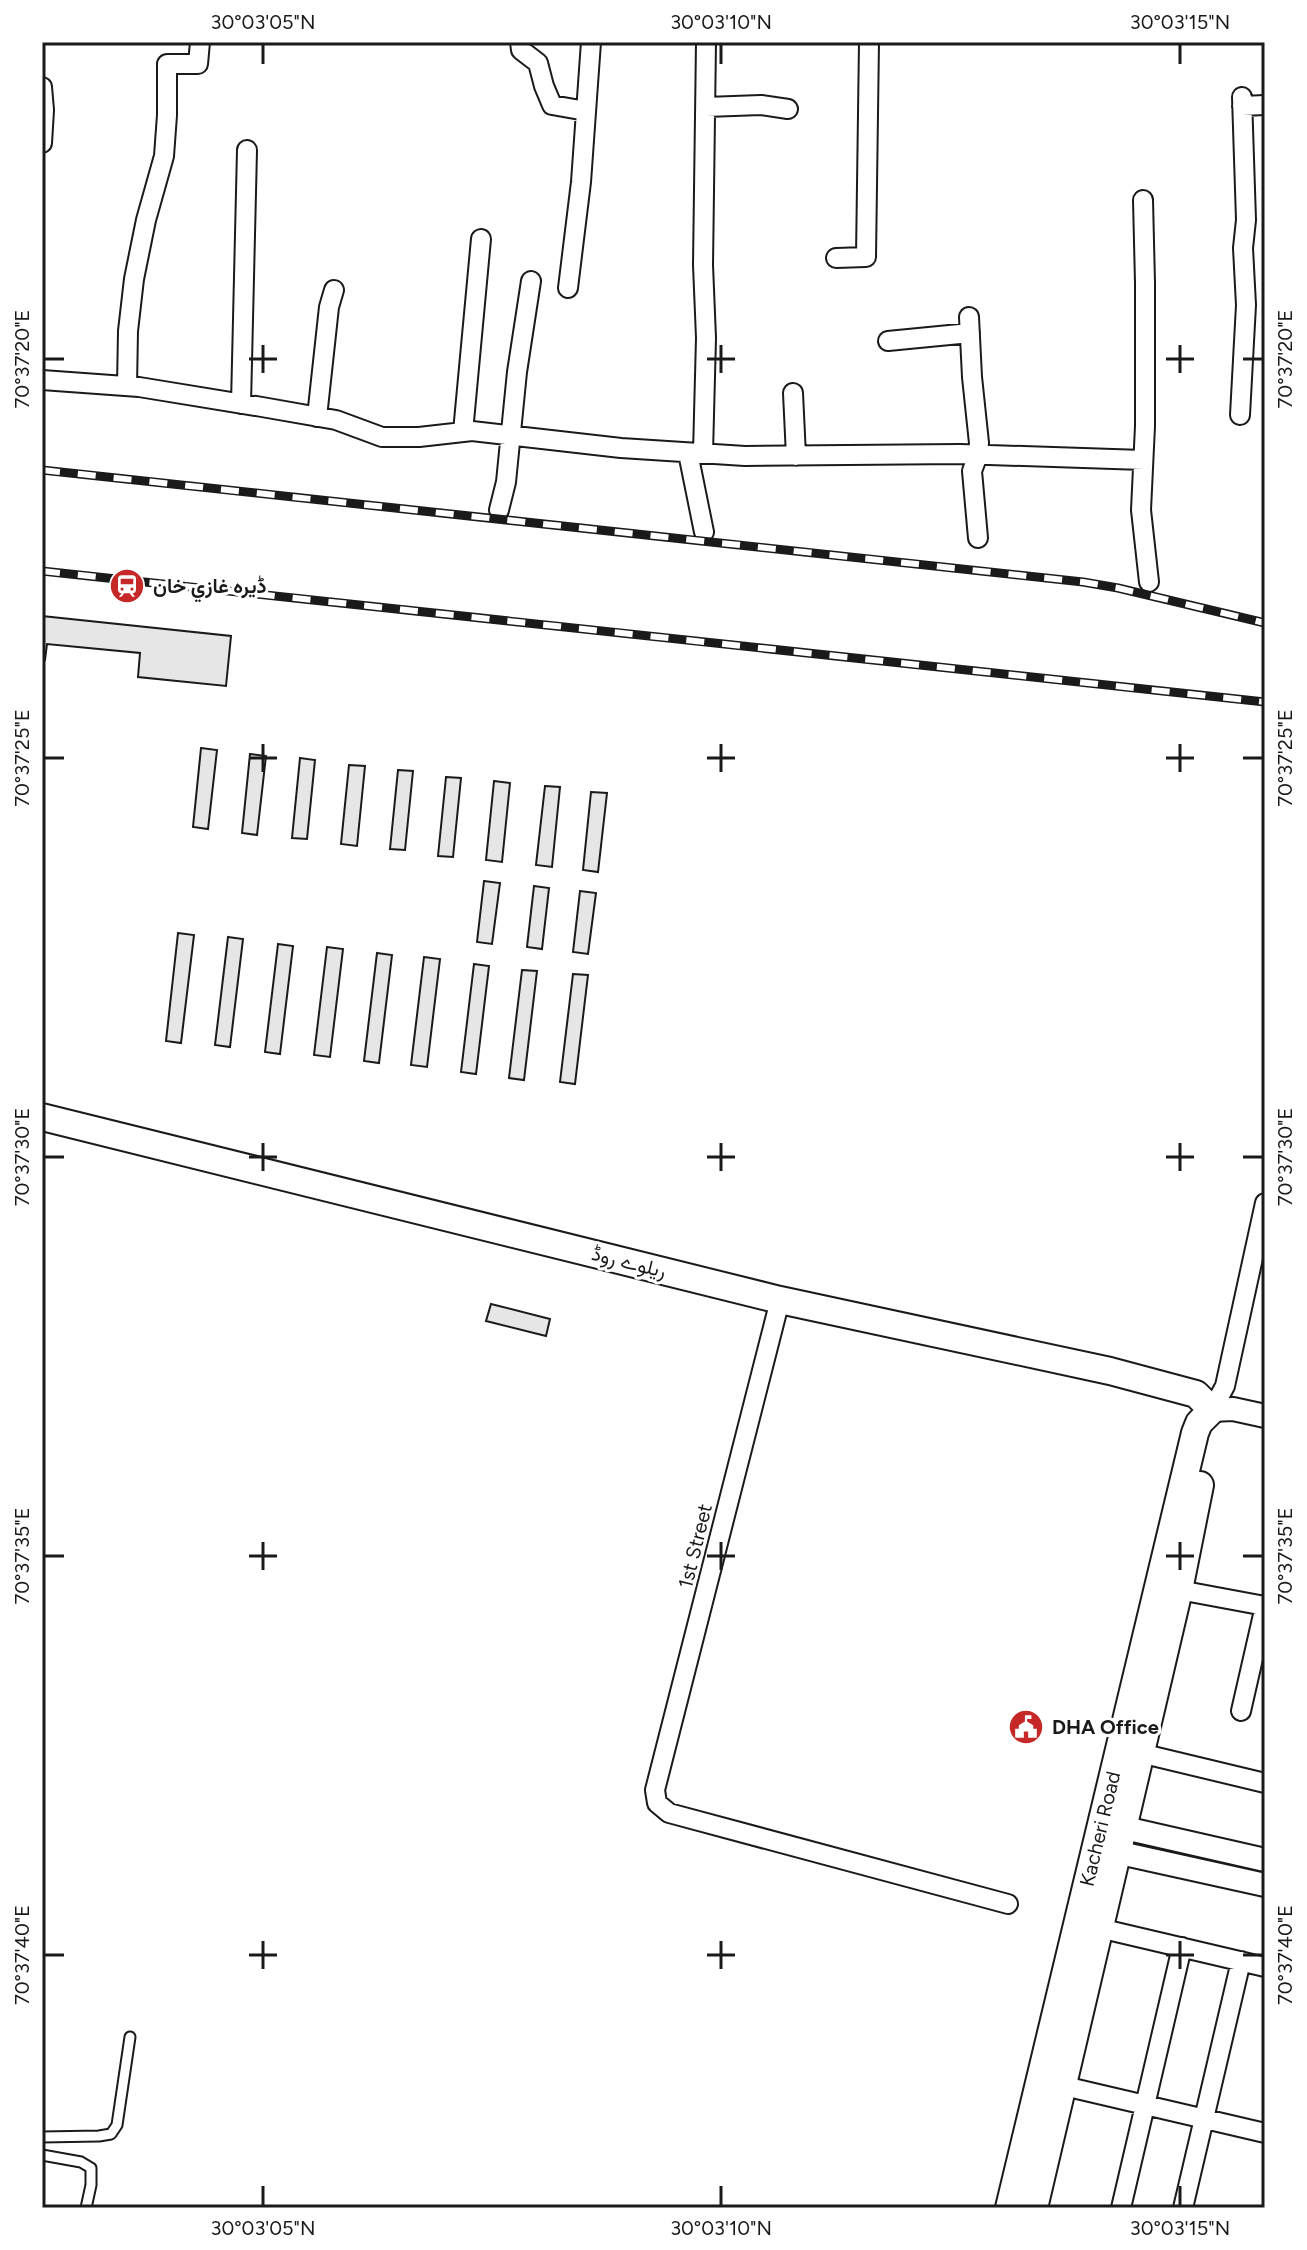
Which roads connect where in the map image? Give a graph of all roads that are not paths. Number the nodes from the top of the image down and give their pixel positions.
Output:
1 (200, 42) edge
2 (520, 42) edge
3 (591, 42) edge
4 (706, 42) edge
5 (869, 42) edge
6 (42, 87) edge
7 (1265, 105) edge
8 (706, 107) junction
9 (788, 109) dead end
10 (586, 111) junction
11 (42, 143) edge
12 (247, 150) dead end
13 (1143, 200) dead end
14 (481, 239) dead end
15 (836, 258) dead end
16 (531, 281) dead end
17 (568, 288) dead end
18 (334, 290) dead end
19 (888, 341) dead end
20 (42, 380) edge
21 (127, 386) junction
22 (793, 393) dead end
23 (241, 404) junction
24 (1240, 415) dead end
25 (317, 417) junction
26 (463, 432) junction
27 (511, 435) junction
28 (696, 453) junction
29 (978, 455) junction
30 (796, 456) junction
31 (1143, 460) junction
32 (499, 510) dead end
33 (704, 532) dead end
34 (978, 538) dead end
35 (1149, 582) dead end
36 (42, 1117) edge
37 (1265, 1203) edge
38 (780, 1300) junction
39 (1212, 1410) junction
40 (1265, 1416) edge
41 (1179, 1590) junction
42 (1265, 1606) edge
43 (1241, 1711) dead end
44 (1140, 1753) junction
45 (1265, 1783) edge
46 (1110, 1838) junction
47 (1265, 1860) edge
48 (1265, 1885) edge
49 (1008, 1904) dead end
50 (1099, 1928) junction
51 (1182, 1947) junction
52 (1241, 1961) junction
53 (1265, 1967) edge
54 (130, 2037) dead end
55 (1064, 2086) junction
56 (1146, 2104) junction
57 (1204, 2118) junction
58 (1265, 2133) edge
59 (42, 2137) edge
60 (42, 2155) edge
61 (86, 2208) edge
62 (1009, 2208) edge
63 (1034, 2208) edge
64 (1121, 2208) edge
65 (1183, 2208) edge

1 - 21 street
2 - 10 street
3 - 10 street
4 - 8 street
5 - 15 street
6 - 11 street
7 - 24 street
8 - 9 street
8 - 28 street
10 - 17 street
12 - 23 street
13 - 31 street
14 - 26 street
16 - 27 street
18 - 25 street
19 - 29 street
20 - 21 street
21 - 23 street
22 - 30 street
23 - 25 street
25 - 26 street
26 - 27 street
27 - 28 street
27 - 32 street
28 - 30 street
28 - 33 street
29 - 30 street
29 - 31 street
29 - 34 street
31 - 35 street
36 - 38 main road, ریلوے روڈ
37 - 39 street, Kacheri Road
38 - 39 main road, ریلوے روڈ
38 - 49 street, 1st Street
39 - 40 street
39 - 41 main road, Kacheri Road
39 - 46 main road, Kacheri Road
41 - 42 street
41 - 44 main road, Kacheri Road
42 - 43 street
44 - 45 street
44 - 46 main road, Kacheri Road
46 - 47 street
46 - 48 street
46 - 50 main road, Kacheri Road
46 - 62 main road, Kacheri Road
50 - 51 street
50 - 55 main road, Kacheri Road
51 - 52 street
51 - 56 street
52 - 53 street
52 - 57 street
54 - 59 lane
55 - 56 street
55 - 63 main road, Kacheri Road
56 - 57 street
56 - 64 street
57 - 58 street
57 - 65 street
60 - 61 lane

